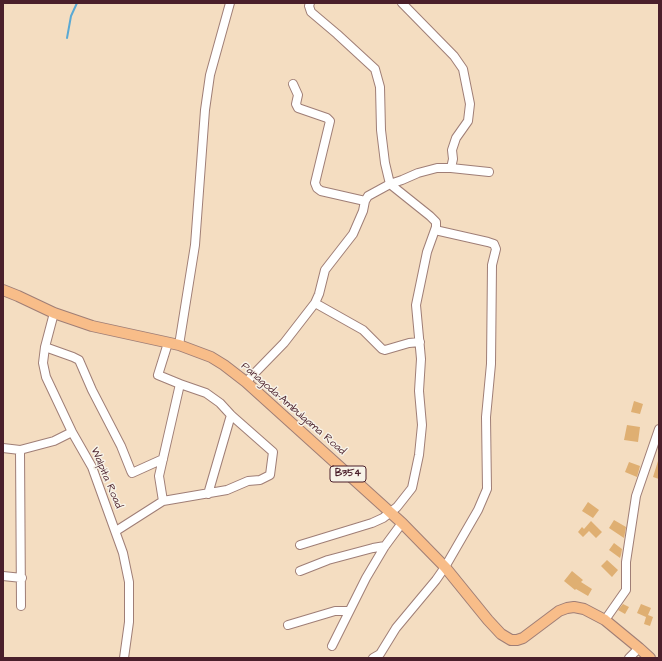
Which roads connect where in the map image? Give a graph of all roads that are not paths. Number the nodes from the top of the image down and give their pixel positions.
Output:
1 (230, 3) edge
2 (310, 3) edge
3 (402, 3) edge
4 (294, 84) dead end
5 (451, 168) junction
6 (489, 172) dead end
7 (390, 184) junction
8 (365, 201) junction
9 (435, 230) junction
10 (3, 290) edge
11 (315, 303) junction
12 (54, 313) junction
13 (420, 342) junction
14 (168, 343) junction
15 (179, 345) junction
16 (45, 347) junction
17 (246, 382) junction
18 (180, 384) junction
19 (231, 415) junction
20 (659, 429) edge
21 (72, 432) junction
22 (3, 448) edge
23 (20, 450) junction
24 (163, 459) junction
25 (208, 494) junction
26 (163, 502) junction
27 (391, 512) junction
28 (402, 523) junction
29 (116, 531) junction
30 (300, 545) dead end
31 (385, 546) junction
32 (445, 567) junction
33 (300, 571) dead end
34 (3, 576) edge
35 (22, 578) junction
36 (22, 606) dead end
37 (349, 611) junction
38 (605, 620) junction
39 (288, 625) dead end
40 (332, 646) dead end
41 (640, 648) junction
42 (124, 658) edge
43 (373, 658) edge
44 (629, 658) edge
45 (650, 658) edge

1 - 15 street
2 - 7 street
3 - 5 street
4 - 8 street
5 - 6 street
5 - 7 street
7 - 8 street
7 - 9 street
8 - 11 street
9 - 13 street
9 - 32 street
10 - 12 main road, Panagoda-Ambulgama Road / B354
11 - 13 street
11 - 17 street
12 - 14 main road, Panagoda-Ambulgama Road / B354
12 - 16 street, Walpita Road
13 - 27 street
14 - 15 main road, Panagoda-Ambulgama Road / B354
14 - 18 street
15 - 17 main road, Panagoda-Ambulgama Road / B354
16 - 21 street, Walpita Road
16 - 24 street
17 - 27 main road, Panagoda-Ambulgama Road / B354
18 - 19 street
18 - 24 street
19 - 25 street
19 - 25 street
20 - 38 street
21 - 23 street
21 - 29 street, Walpita Road
22 - 23 street
23 - 35 street
24 - 26 street
25 - 26 street
26 - 29 street
27 - 28 main road, Panagoda-Ambulgama Road / B354
27 - 30 street
28 - 31 street
28 - 32 main road, Panagoda-Ambulgama Road / B354
29 - 42 street, Walpita Road
31 - 33 street
31 - 37 street
32 - 38 main road, Panagoda-Ambulgama Road / B354
32 - 43 street
34 - 35 street
35 - 36 street
37 - 39 street
37 - 40 street
38 - 41 main road, Panagoda-Ambulgama Road / B354
41 - 44 street
41 - 45 main road, Panagoda-Ambulgama Road / B354

